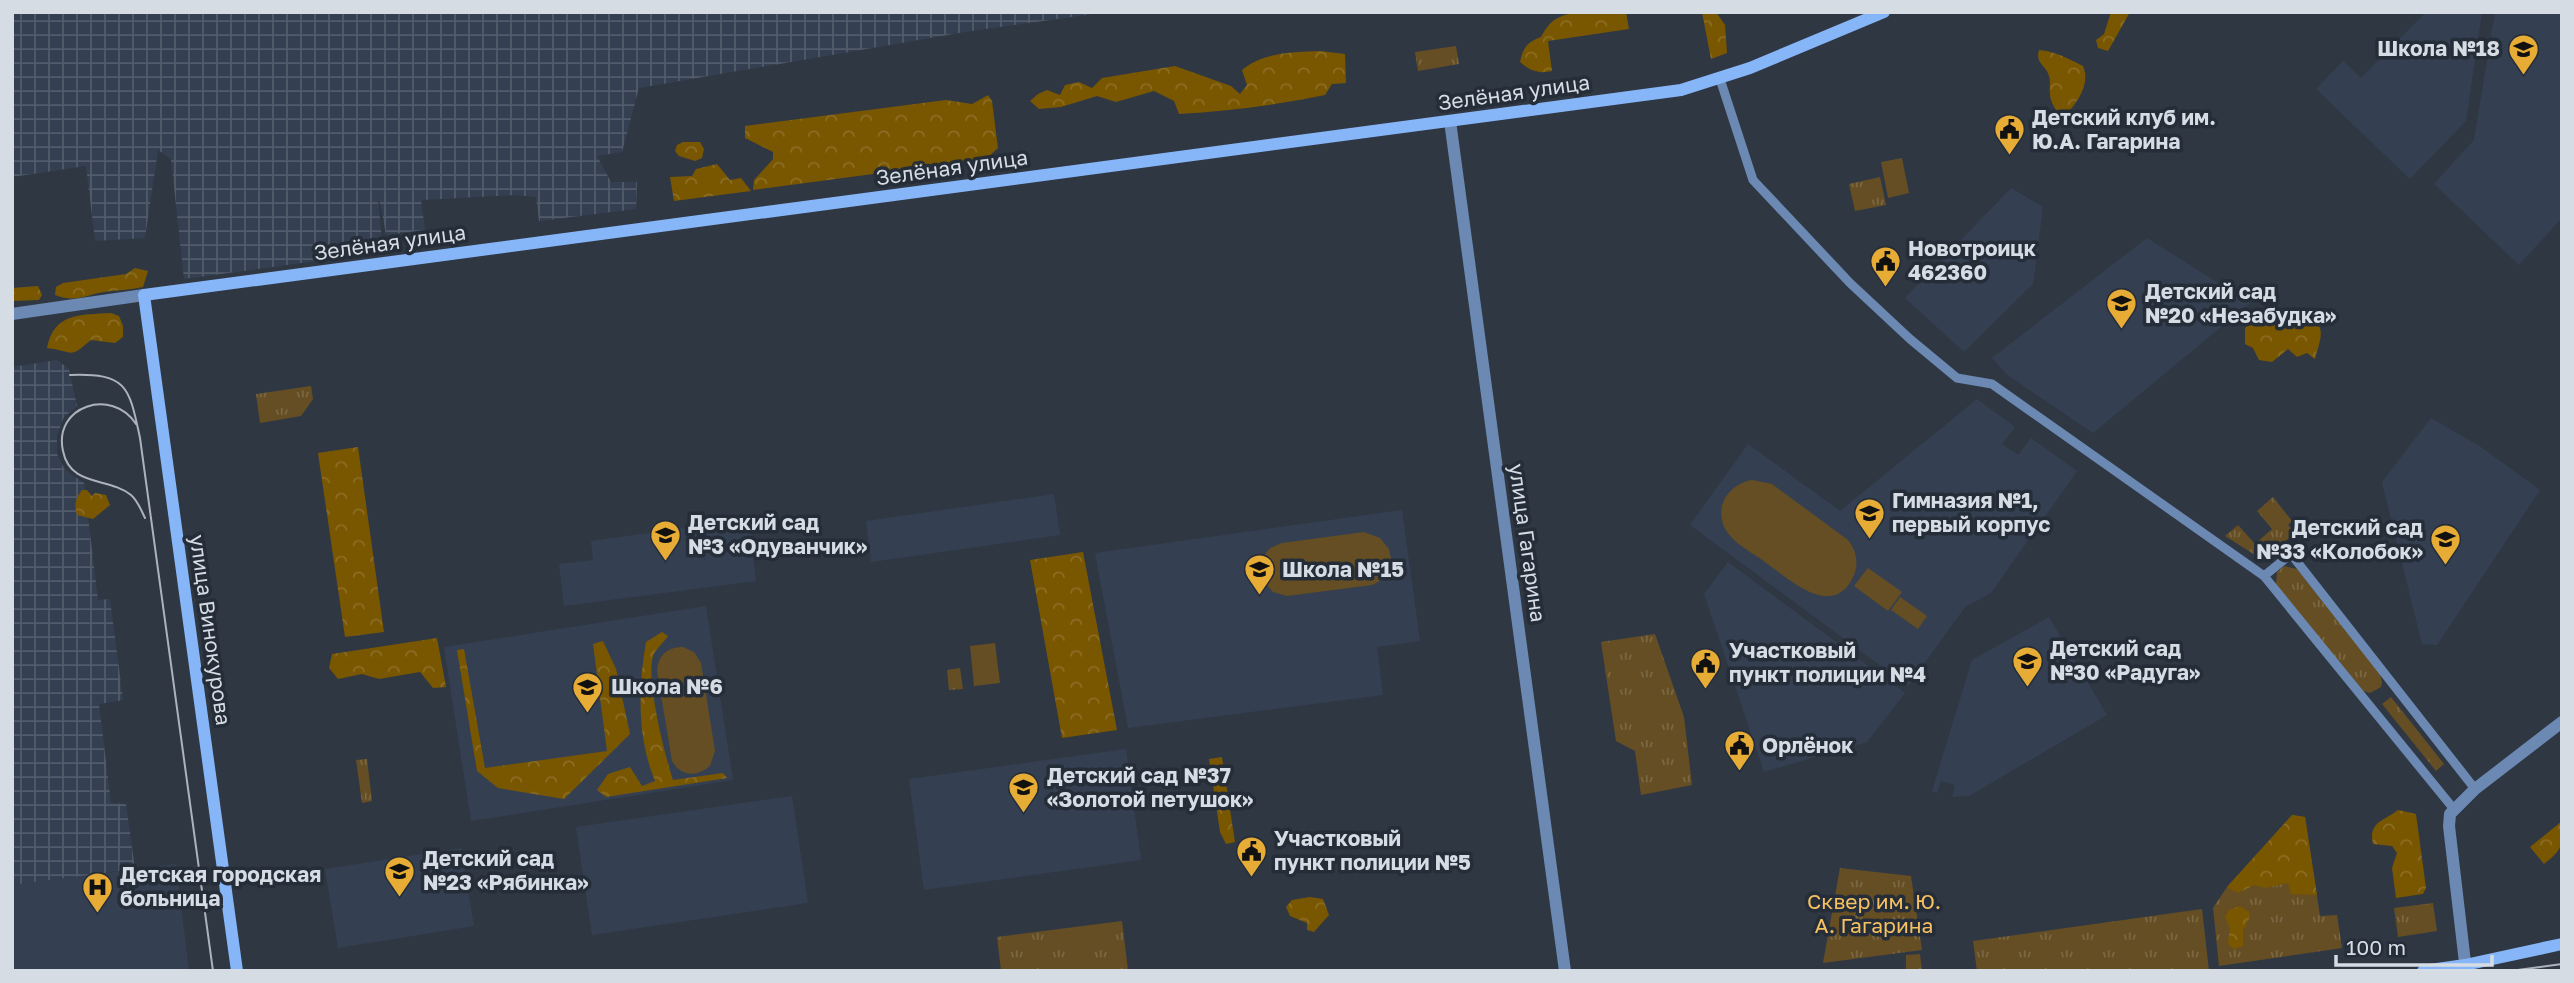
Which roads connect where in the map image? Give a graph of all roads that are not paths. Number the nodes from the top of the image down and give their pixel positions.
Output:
1 (1884, 12) edge
2 (1720, 79) junction
3 (1450, 121) junction
4 (144, 295) junction
5 (12, 314) edge
6 (2264, 576) junction
7 (2562, 722) edge
8 (2475, 789) junction
9 (2453, 808) junction
10 (2562, 944) edge
11 (2465, 968) edge
12 (237, 971) edge
13 (1565, 971) edge
14 (2423, 971) edge

1 - 2 main road, Зелёная улица
2 - 3 main road, Зелёная улица
2 - 6 street
3 - 4 main road, Зелёная улица
3 - 13 street, улица Гагарина
4 - 5 street, Зелёная улица
4 - 12 main road, улица Винокурова
6 - 8 street
6 - 9 street
7 - 8 street
8 - 9 street
9 - 11 street
10 - 11 main road
11 - 14 main road

